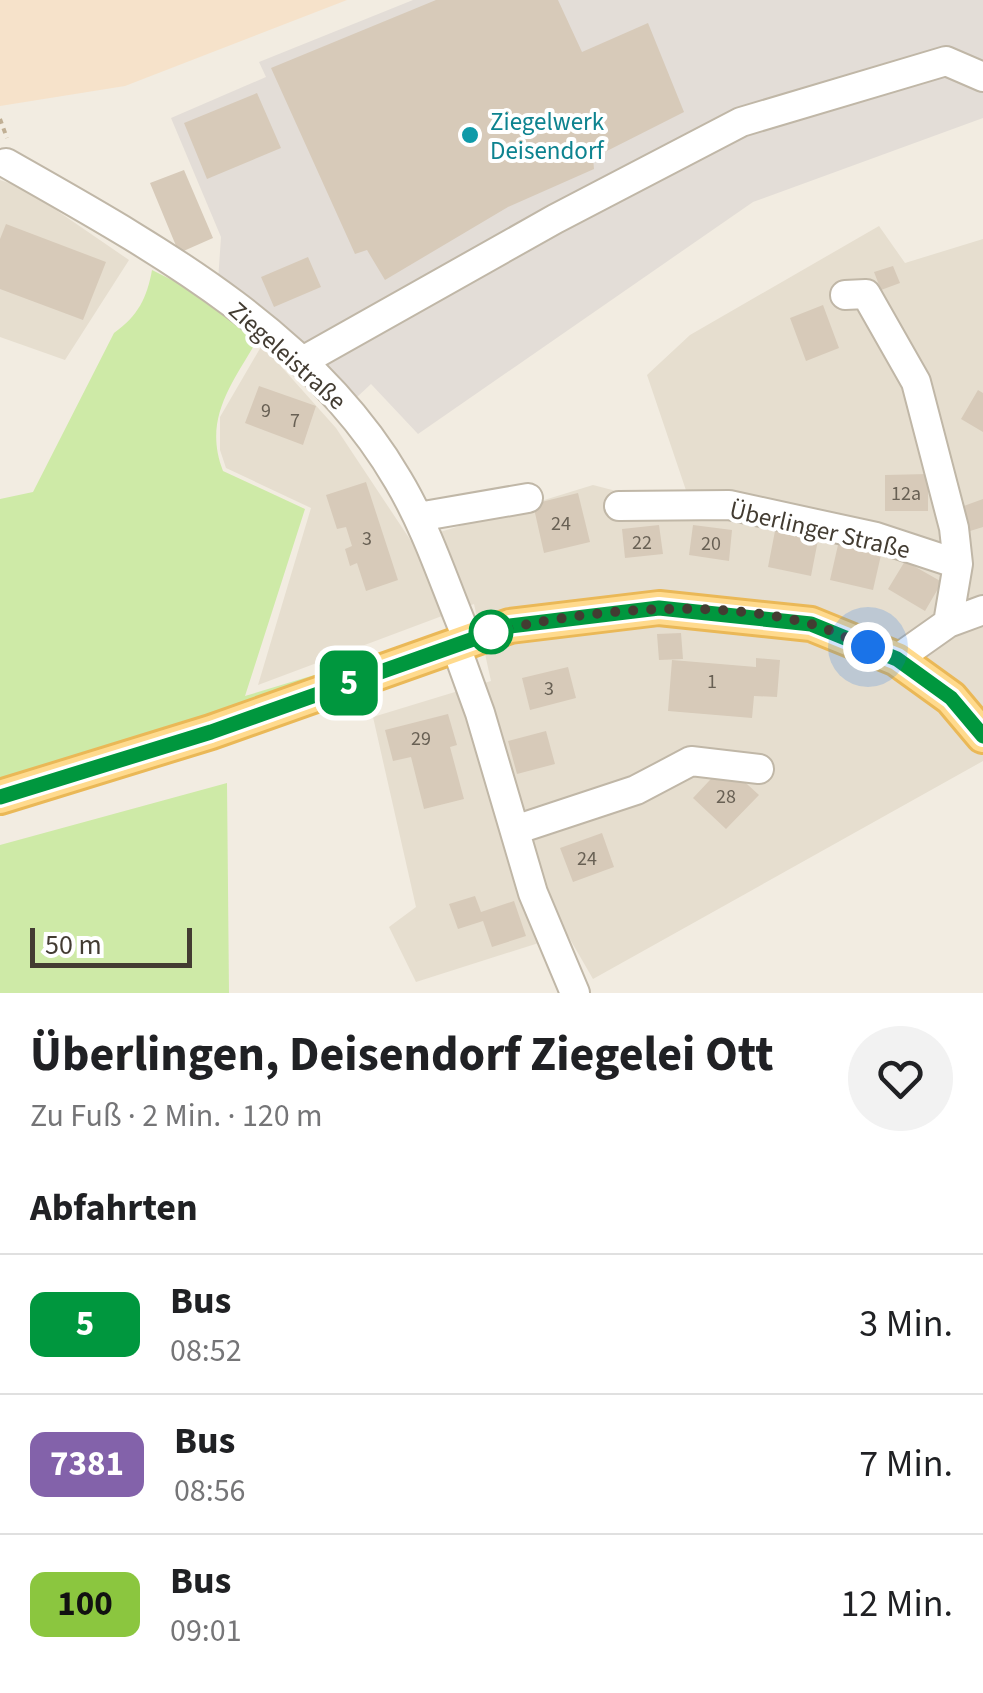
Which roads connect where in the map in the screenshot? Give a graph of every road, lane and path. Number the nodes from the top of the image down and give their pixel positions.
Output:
1 (983, 77) edge
2 (6, 163) dead end
3 (845, 294) dead end
4 (301, 362) junction
5 (528, 498) dead end
6 (619, 506) dead end
7 (418, 517) junction
8 (958, 564) junction
9 (983, 610) edge
10 (948, 623) junction
11 (462, 642) junction
12 (897, 659) junction
13 (983, 736) edge
14 (759, 769) dead end
15 (0, 797) edge
16 (515, 830) junction
17 (575, 993) edge

1 - 4 street
2 - 4 street, Ziegeleistraße
3 - 8 street
4 - 7 street, Ziegeleistraße
5 - 7 street
6 - 8 street, Überlinger Straße
7 - 11 street, Ziegeleistraße
8 - 10 street
9 - 10 street
10 - 12 street
11 - 12 main road
11 - 15 main road
11 - 16 street, Ziegeleistraße
12 - 13 main road
14 - 16 street
16 - 17 street, Ziegeleistraße

